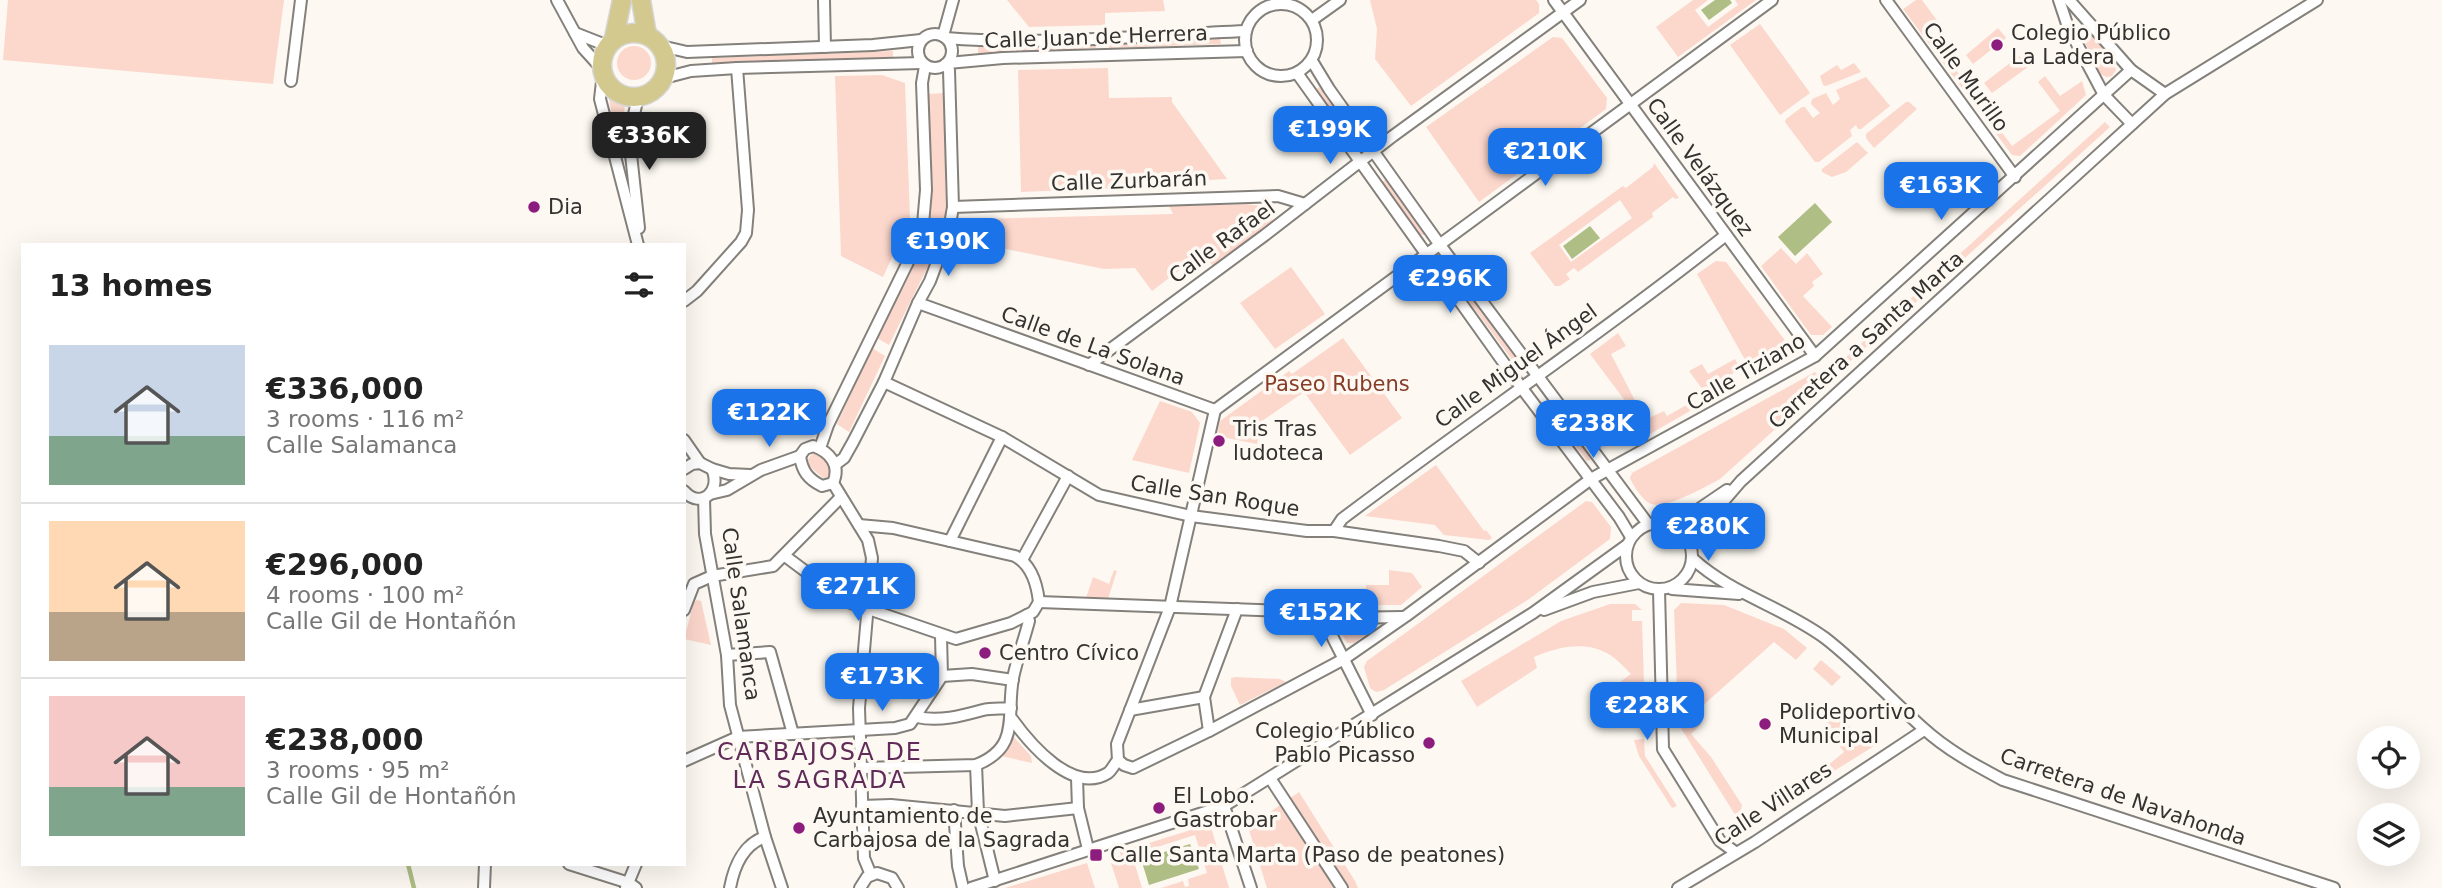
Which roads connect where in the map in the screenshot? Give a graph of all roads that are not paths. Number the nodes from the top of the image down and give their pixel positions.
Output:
1 (301, 0) edge
2 (557, 0) edge
3 (622, 0) edge
4 (641, 0) edge
5 (824, 0) edge
6 (953, 0) edge
7 (1340, 0) edge
8 (1554, 0) edge
9 (1580, 0) edge
10 (1772, 0) edge
11 (1886, 0) edge
12 (2059, 0) edge
13 (2069, 0) edge
14 (2317, 0) edge
15 (1278, 2) edge
16 (1563, 12) junction
17 (1312, 20) junction
18 (1246, 31) junction
19 (574, 33) junction
20 (647, 35) junction
21 (944, 37) junction
22 (921, 40) junction
23 (611, 42) junction
24 (661, 46) junction
25 (825, 47) junction
26 (1247, 51) junction
27 (1312, 61) junction
28 (947, 63) junction
29 (924, 65) junction
30 (737, 68) junction
31 (2131, 70) junction
32 (602, 71) junction
33 (1297, 74) junction
34 (664, 78) junction
35 (291, 81) dead end
36 (2165, 94) junction
37 (2104, 95) junction
38 (638, 97) junction
39 (1631, 105) junction
40 (2132, 124) junction
41 (1374, 153) junction
42 (1361, 163) junction
43 (2015, 177) junction
44 (1305, 204) junction
45 (953, 206) junction
46 (1726, 235) junction
47 (639, 243) edge
48 (640, 243) edge
49 (1440, 245) junction
50 (1426, 255) junction
51 (686, 299) edge
52 (918, 303) junction
53 (1815, 356) junction
54 (1089, 365) junction
55 (1538, 375) junction
56 (884, 382) junction
57 (1521, 387) junction
58 (1215, 410) junction
59 (1002, 437) junction
60 (686, 443) edge
61 (820, 448) junction
62 (800, 456) junction
63 (700, 463) junction
64 (836, 464) junction
65 (686, 468) edge
66 (712, 469) junction
67 (1608, 471) junction
68 (750, 475) junction
69 (1068, 476) junction
70 (1591, 479) junction
71 (1741, 481) junction
72 (833, 483) junction
73 (707, 496) junction
74 (686, 497) edge
75 (841, 497) junction
76 (1191, 516) junction
77 (1661, 523) junction
78 (1648, 524) junction
79 (859, 525) junction
80 (1334, 531) junction
81 (950, 541) junction
82 (1629, 541) junction
83 (1691, 546) junction
84 (785, 556) junction
85 (1693, 559) junction
86 (1022, 560) junction
87 (1479, 563) junction
88 (712, 576) junction
89 (1639, 583) junction
90 (1664, 589) junction
91 (1745, 595) junction
92 (1039, 602) junction
93 (686, 605) edge
94 (1170, 607) junction
95 (1237, 609) junction
96 (868, 610) junction
97 (1533, 613) junction
98 (1027, 615) junction
99 (1406, 616) junction
100 (1323, 623) junction
101 (941, 636) junction
102 (727, 655) junction
103 (1344, 659) junction
104 (942, 676) junction
105 (1013, 680) junction
106 (1204, 697) junction
107 (1130, 710) junction
108 (1012, 714) junction
109 (1371, 715) junction
110 (917, 717) junction
111 (859, 730) junction
112 (1924, 730) junction
113 (1209, 731) junction
114 (793, 734) junction
115 (738, 737) junction
116 (686, 760) edge
117 (1118, 760) junction
118 (976, 765) junction
119 (861, 768) junction
120 (1077, 778) junction
121 (1270, 778) junction
122 (862, 806) junction
123 (1224, 806) junction
124 (1078, 808) junction
125 (954, 810) junction
126 (978, 812) junction
127 (765, 837) junction
128 (1088, 849) junction
129 (1735, 852) junction
130 (485, 866) edge
131 (577, 866) edge
132 (635, 866) edge
133 (871, 875) junction
134 (995, 881) junction
135 (630, 886) edge
136 (484, 888) edge
137 (730, 888) edge
138 (782, 888) edge
139 (860, 888) edge
140 (898, 888) edge
141 (963, 888) edge
142 (971, 888) edge
143 (1251, 888) edge
144 (1342, 888) edge
145 (1678, 888) edge
146 (2334, 888) edge

1 - 35 street
2 - 19 street
3 - 23 main road
4 - 20 main road
5 - 25 street
6 - 21 street
7 - 17 street
8 - 16 street, Calle Velázquez
9 - 16 street, Calle Rafael
10 - 39 street
11 - 43 street, Calle Murillo
12 - 37 street
13 - 31 street
14 - 36 street, Carretera a Santa Marta
15 - 17 street
15 - 18 street
16 - 39 street, Calle Velázquez
16 - 41 street, Calle Rafael
17 - 27 street
18 - 21 street, Calle Juan de Herrera
18 - 26 street
19 - 23 street
19 - 32 street
20 - 23 main road
20 - 24 main road
21 - 22 street
21 - 28 street
22 - 25 street
22 - 29 street
23 - 32 main road
24 - 25 street
24 - 34 main road
26 - 28 street, Calle Juan de Herrera
26 - 33 street
27 - 33 street
27 - 41 street
28 - 29 street
28 - 45 street
29 - 30 street
29 - 61 street
30 - 34 street
30 - 51 street
31 - 36 street
31 - 37 street, Calle Tiziano
32 - 38 main road
32 - 47 street
33 - 42 street
34 - 38 main road
36 - 40 street, Carretera a Santa Marta
37 - 40 street
37 - 43 street, Calle Tiziano
38 - 48 street
39 - 46 street, Calle Velázquez
39 - 49 street
40 - 71 street, Carretera a Santa Marta
41 - 42 street, Calle Rafael
41 - 49 street
42 - 44 street, Calle Rafael
42 - 50 street
43 - 53 street, Calle Tiziano
44 - 45 street, Calle Zurbarán
44 - 54 street, Calle Rafael
45 - 52 street
46 - 53 street, Calle Velázquez
46 - 55 street, Calle Miguel Ángel
49 - 50 street
49 - 55 street
50 - 57 street
50 - 58 street
52 - 54 street, Calle de La Solana
52 - 56 street
53 - 67 street, Calle Tiziano
54 - 58 street, Calle de La Solana
55 - 57 street, Calle Miguel Ángel
55 - 67 street
56 - 59 street, Calle San Roque
56 - 64 street
57 - 70 street
57 - 80 street, Calle Miguel Ángel
58 - 76 street
59 - 69 street, Calle San Roque
59 - 81 street
60 - 63 street
61 - 62 street
61 - 64 street
62 - 68 street
62 - 72 street
63 - 65 street
63 - 66 street
64 - 72 street
66 - 68 street
66 - 73 street, Calle Salamanca
67 - 70 street, Calle Tiziano
67 - 78 street
68 - 73 street
69 - 76 street, Calle San Roque
69 - 86 street
70 - 82 street
70 - 87 street, Calle Tiziano
71 - 77 street, Carretera a Santa Marta
71 - 83 street, Carretera a Santa Marta
72 - 75 street
73 - 74 street
73 - 88 street, Calle Salamanca
75 - 79 street
75 - 84 street
76 - 80 street, Calle San Roque
76 - 94 street
77 - 78 street
77 - 83 street
78 - 82 street
79 - 81 street
79 - 96 street
80 - 87 street, Calle San Roque
81 - 86 street
82 - 89 street
82 - 97 street
83 - 85 street
84 - 88 street
84 - 96 street
85 - 90 street
85 - 91 street, Carretera de Navahonda
86 - 92 street
87 - 99 street, Calle Tiziano
88 - 93 street
88 - 102 street, Calle Salamanca
89 - 90 street
89 - 97 street
90 - 91 street, Carretera de Navahonda
90 - 129 street
91 - 112 street, Carretera de Navahonda
92 - 94 street
92 - 98 street
94 - 95 street
94 - 107 street
95 - 100 street
95 - 106 street
96 - 101 street
96 - 111 street
97 - 109 street
98 - 101 street
98 - 105 street
99 - 100 street
99 - 103 street, Calle Tiziano
100 - 103 street
101 - 104 street
102 - 114 street
102 - 115 street, Calle Salamanca
103 - 109 street
103 - 113 street, Calle Tiziano
104 - 105 street
104 - 110 street
105 - 108 street
106 - 107 street
106 - 113 street
107 - 117 street
108 - 110 street
108 - 118 street
108 - 120 street
109 - 121 street
110 - 111 street
111 - 114 street
111 - 119 street
112 - 129 street, Calle Villares
112 - 146 street, Carretera de Navahonda
113 - 117 street, Calle Tiziano
114 - 115 street
115 - 116 street
115 - 127 street, Calle Salamanca
117 - 120 street
118 - 119 street
118 - 126 street
119 - 122 street
120 - 124 street
121 - 123 street
121 - 144 street
122 - 125 street
122 - 133 street
123 - 128 street
123 - 143 street
124 - 126 street
124 - 128 street
125 - 126 street
125 - 141 street
126 - 134 street
127 - 137 street
127 - 138 street, Calle Salamanca
128 - 134 street
129 - 145 street, Calle Villares
130 - 136 street
131 - 135 street
132 - 135 street
133 - 139 street
133 - 140 street
134 - 142 street

